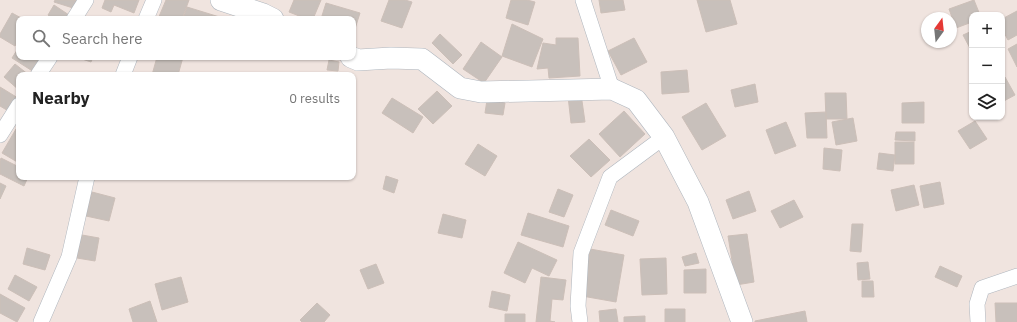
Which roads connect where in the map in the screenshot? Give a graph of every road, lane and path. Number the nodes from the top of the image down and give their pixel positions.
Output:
1 (86, 0) edge
2 (154, 0) edge
3 (221, 0) edge
4 (583, 0) edge
5 (76, 16) edge
6 (147, 16) edge
7 (267, 16) edge
8 (356, 59) edge
9 (48, 60) edge
10 (129, 60) edge
11 (40, 72) edge
12 (124, 72) edge
13 (612, 89) junction
14 (16, 111) edge
15 (0, 135) edge
16 (664, 137) junction
17 (86, 180) edge
18 (1017, 276) edge
19 (42, 322) edge
20 (580, 322) edge
21 (742, 322) edge
22 (978, 322) edge

1 - 5 street
2 - 6 street
3 - 7 street
4 - 13 street
8 - 13 street
9 - 11 street
10 - 12 street
13 - 16 street
14 - 15 street
16 - 20 street
16 - 21 street
17 - 19 street
18 - 22 street

